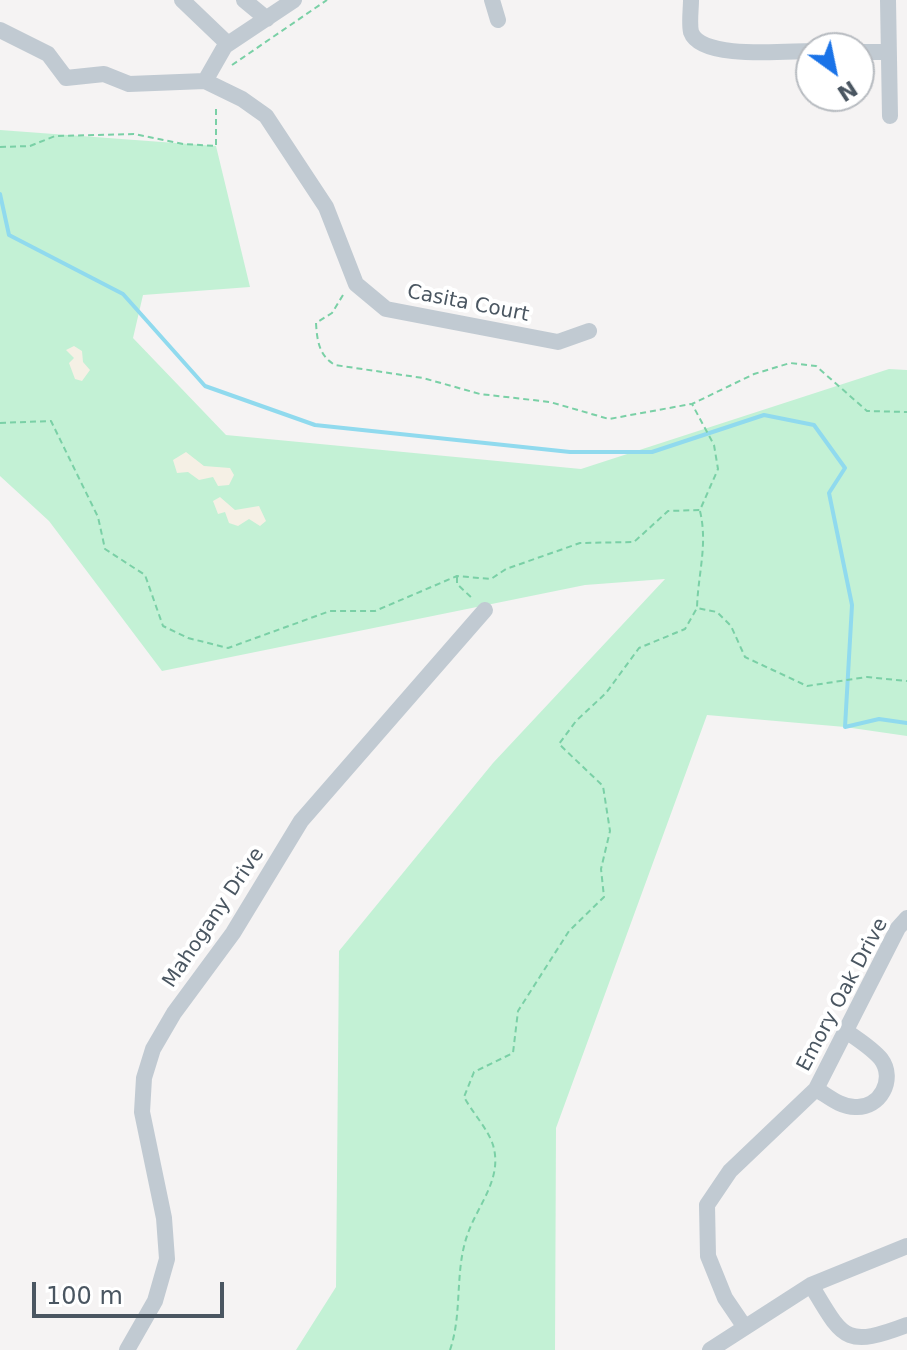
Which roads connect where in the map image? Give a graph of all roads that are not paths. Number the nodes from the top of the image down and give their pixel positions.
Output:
1 (182, 0) edge
2 (244, 0) edge
3 (294, 0) edge
4 (492, 0) edge
5 (691, 0) edge
6 (888, 0) edge
7 (267, 19) junction
8 (498, 20) dead end
9 (0, 30) edge
10 (228, 44) junction
11 (795, 51) edge
12 (875, 52) edge
13 (888, 52) junction
14 (212, 84) junction
15 (890, 116) dead end
16 (589, 331) dead end
17 (485, 610) road end
18 (907, 918) edge
19 (846, 1031) junction
20 (816, 1089) junction
21 (907, 1246) edge
22 (811, 1285) junction
23 (907, 1325) edge
24 (744, 1326) junction
25 (127, 1350) edge
26 (710, 1350) edge

1 - 10 street
2 - 7 street
3 - 7 street
4 - 8 street
5 - 11 street
6 - 13 street
7 - 10 street
9 - 14 street
10 - 14 street
12 - 13 street
13 - 15 street
14 - 16 street, Casita Court
17 - 25 street, Mahogany Drive
18 - 19 street, Emory Oak Drive
19 - 20 street, Emory Oak Drive
19 - 20 street
20 - 24 street, Emory Oak Drive
21 - 22 street
22 - 23 street
22 - 24 street
24 - 26 street

